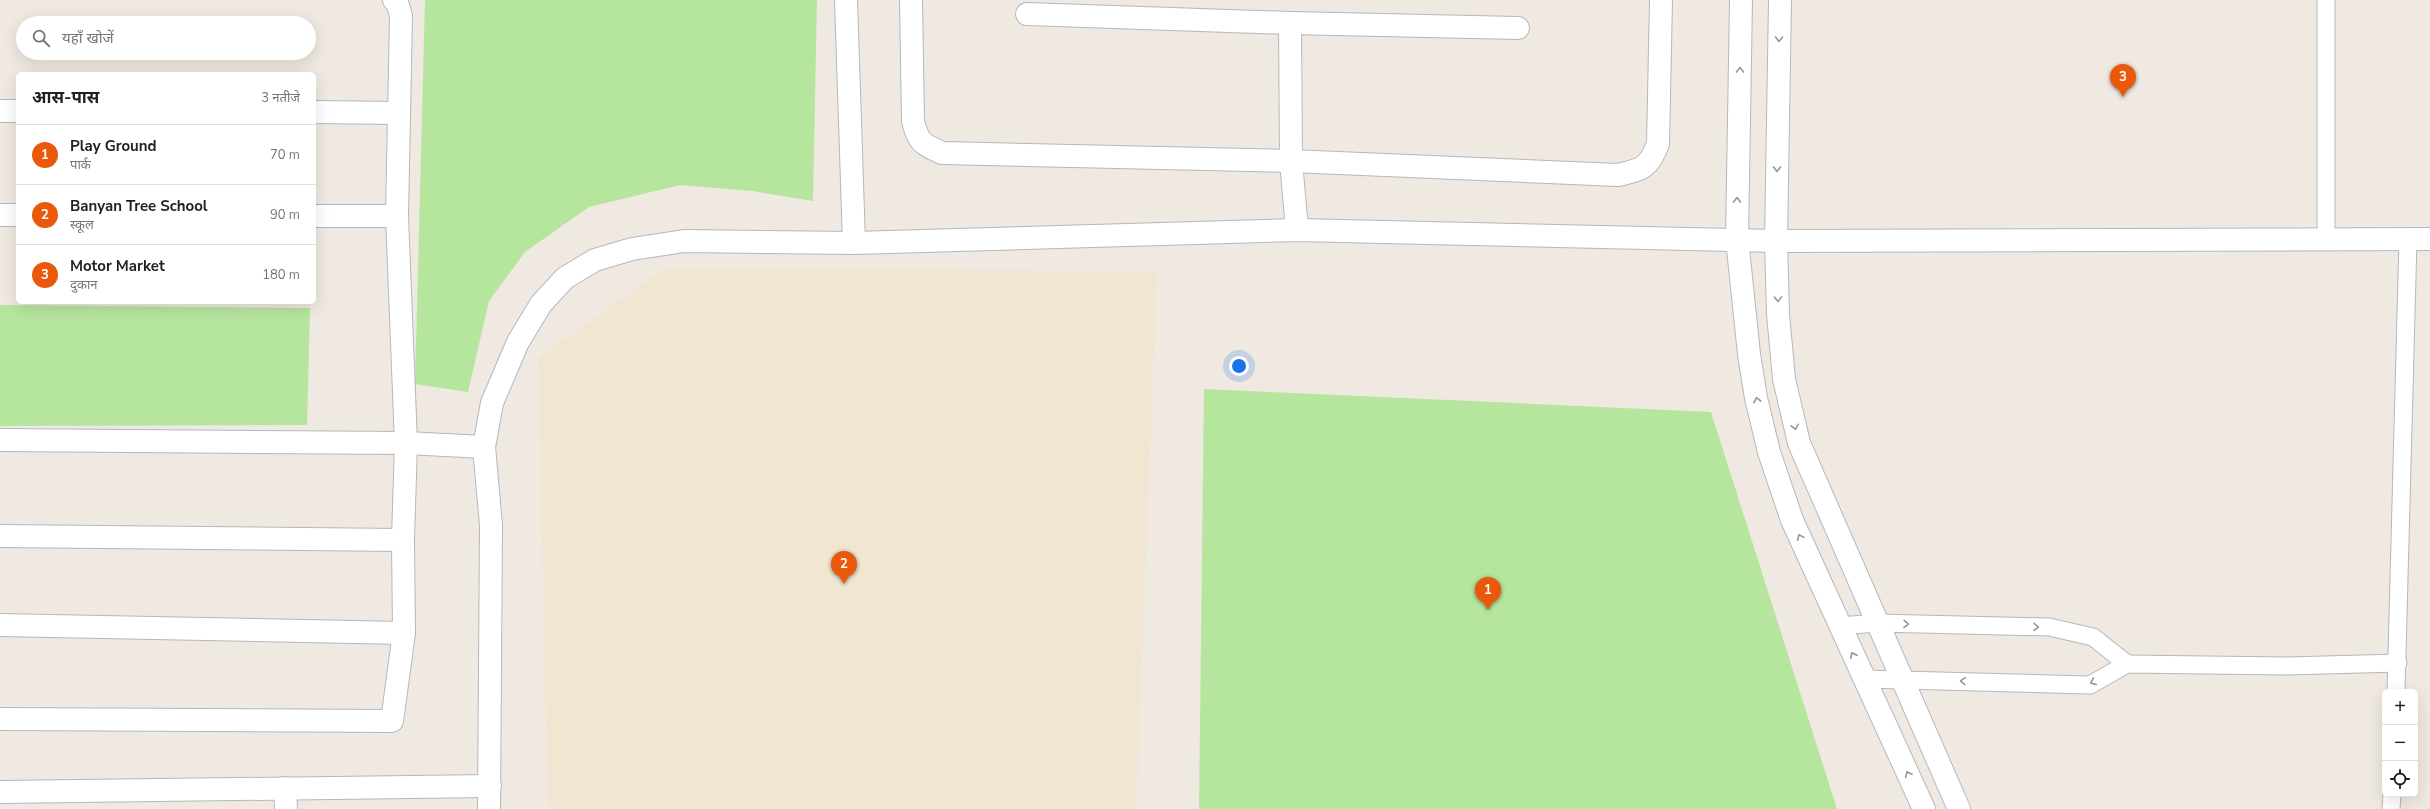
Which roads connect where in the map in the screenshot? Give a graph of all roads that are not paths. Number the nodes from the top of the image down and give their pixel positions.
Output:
1 (394, 0) edge
2 (846, 0) edge
3 (911, 0) edge
4 (1661, 0) edge
5 (1741, 0) edge
6 (1780, 0) edge
7 (2326, 0) edge
8 (1027, 14) dead end
9 (1290, 23) junction
10 (1518, 28) dead end
11 (0, 111) edge
12 (16, 111) edge
13 (316, 112) edge
14 (399, 113) junction
15 (1290, 161) junction
16 (0, 215) edge
17 (16, 215) edge
18 (316, 216) edge
19 (397, 216) junction
20 (1297, 230) junction
21 (1737, 239) junction
22 (2326, 239) junction
23 (2408, 239) junction
24 (2430, 239) edge
25 (1776, 241) junction
26 (854, 243) junction
27 (0, 440) edge
28 (406, 443) junction
29 (484, 447) junction
30 (0, 536) edge
31 (403, 540) junction
32 (1878, 623) junction
33 (0, 624) edge
34 (1839, 626) junction
35 (404, 632) junction
36 (2398, 663) junction
37 (2127, 664) junction
38 (1901, 678) junction
39 (1864, 679) junction
40 (2396, 689) edge
41 (0, 719) edge
42 (490, 786) junction
43 (0, 792) edge
44 (2392, 797) edge
45 (286, 799) edge
46 (489, 809) edge
47 (1924, 809) edge
48 (1959, 809) edge
49 (2391, 809) edge

1 - 14 street
2 - 26 street
3 - 15 street
4 - 15 street
21 -> 5 street
6 -> 25 street
7 - 22 lane
8 - 9 street
9 - 10 street
9 - 15 street
11 - 12 street
13 - 14 street
14 - 19 street
15 - 20 street
16 - 17 street
18 - 19 street
19 - 28 street
20 - 21 street
20 - 26 street
21 - 25 street
34 -> 21 street
22 - 23 street
22 - 25 street
23 - 24 street
23 - 36 lane
25 -> 32 street
26 - 29 street
27 - 28 street
28 - 29 street
28 - 31 street
29 - 42 street
30 - 31 street
31 - 35 street
32 - 34 lane
32 -> 37 lane
32 - 38 street
33 - 35 street
39 -> 34 street
35 - 41 street
36 - 37 lane
36 - 40 lane
37 -> 38 lane
38 - 39 lane
38 - 48 street
47 -> 39 street
42 - 45 street
42 - 46 street
43 - 45 street
44 - 49 lane

